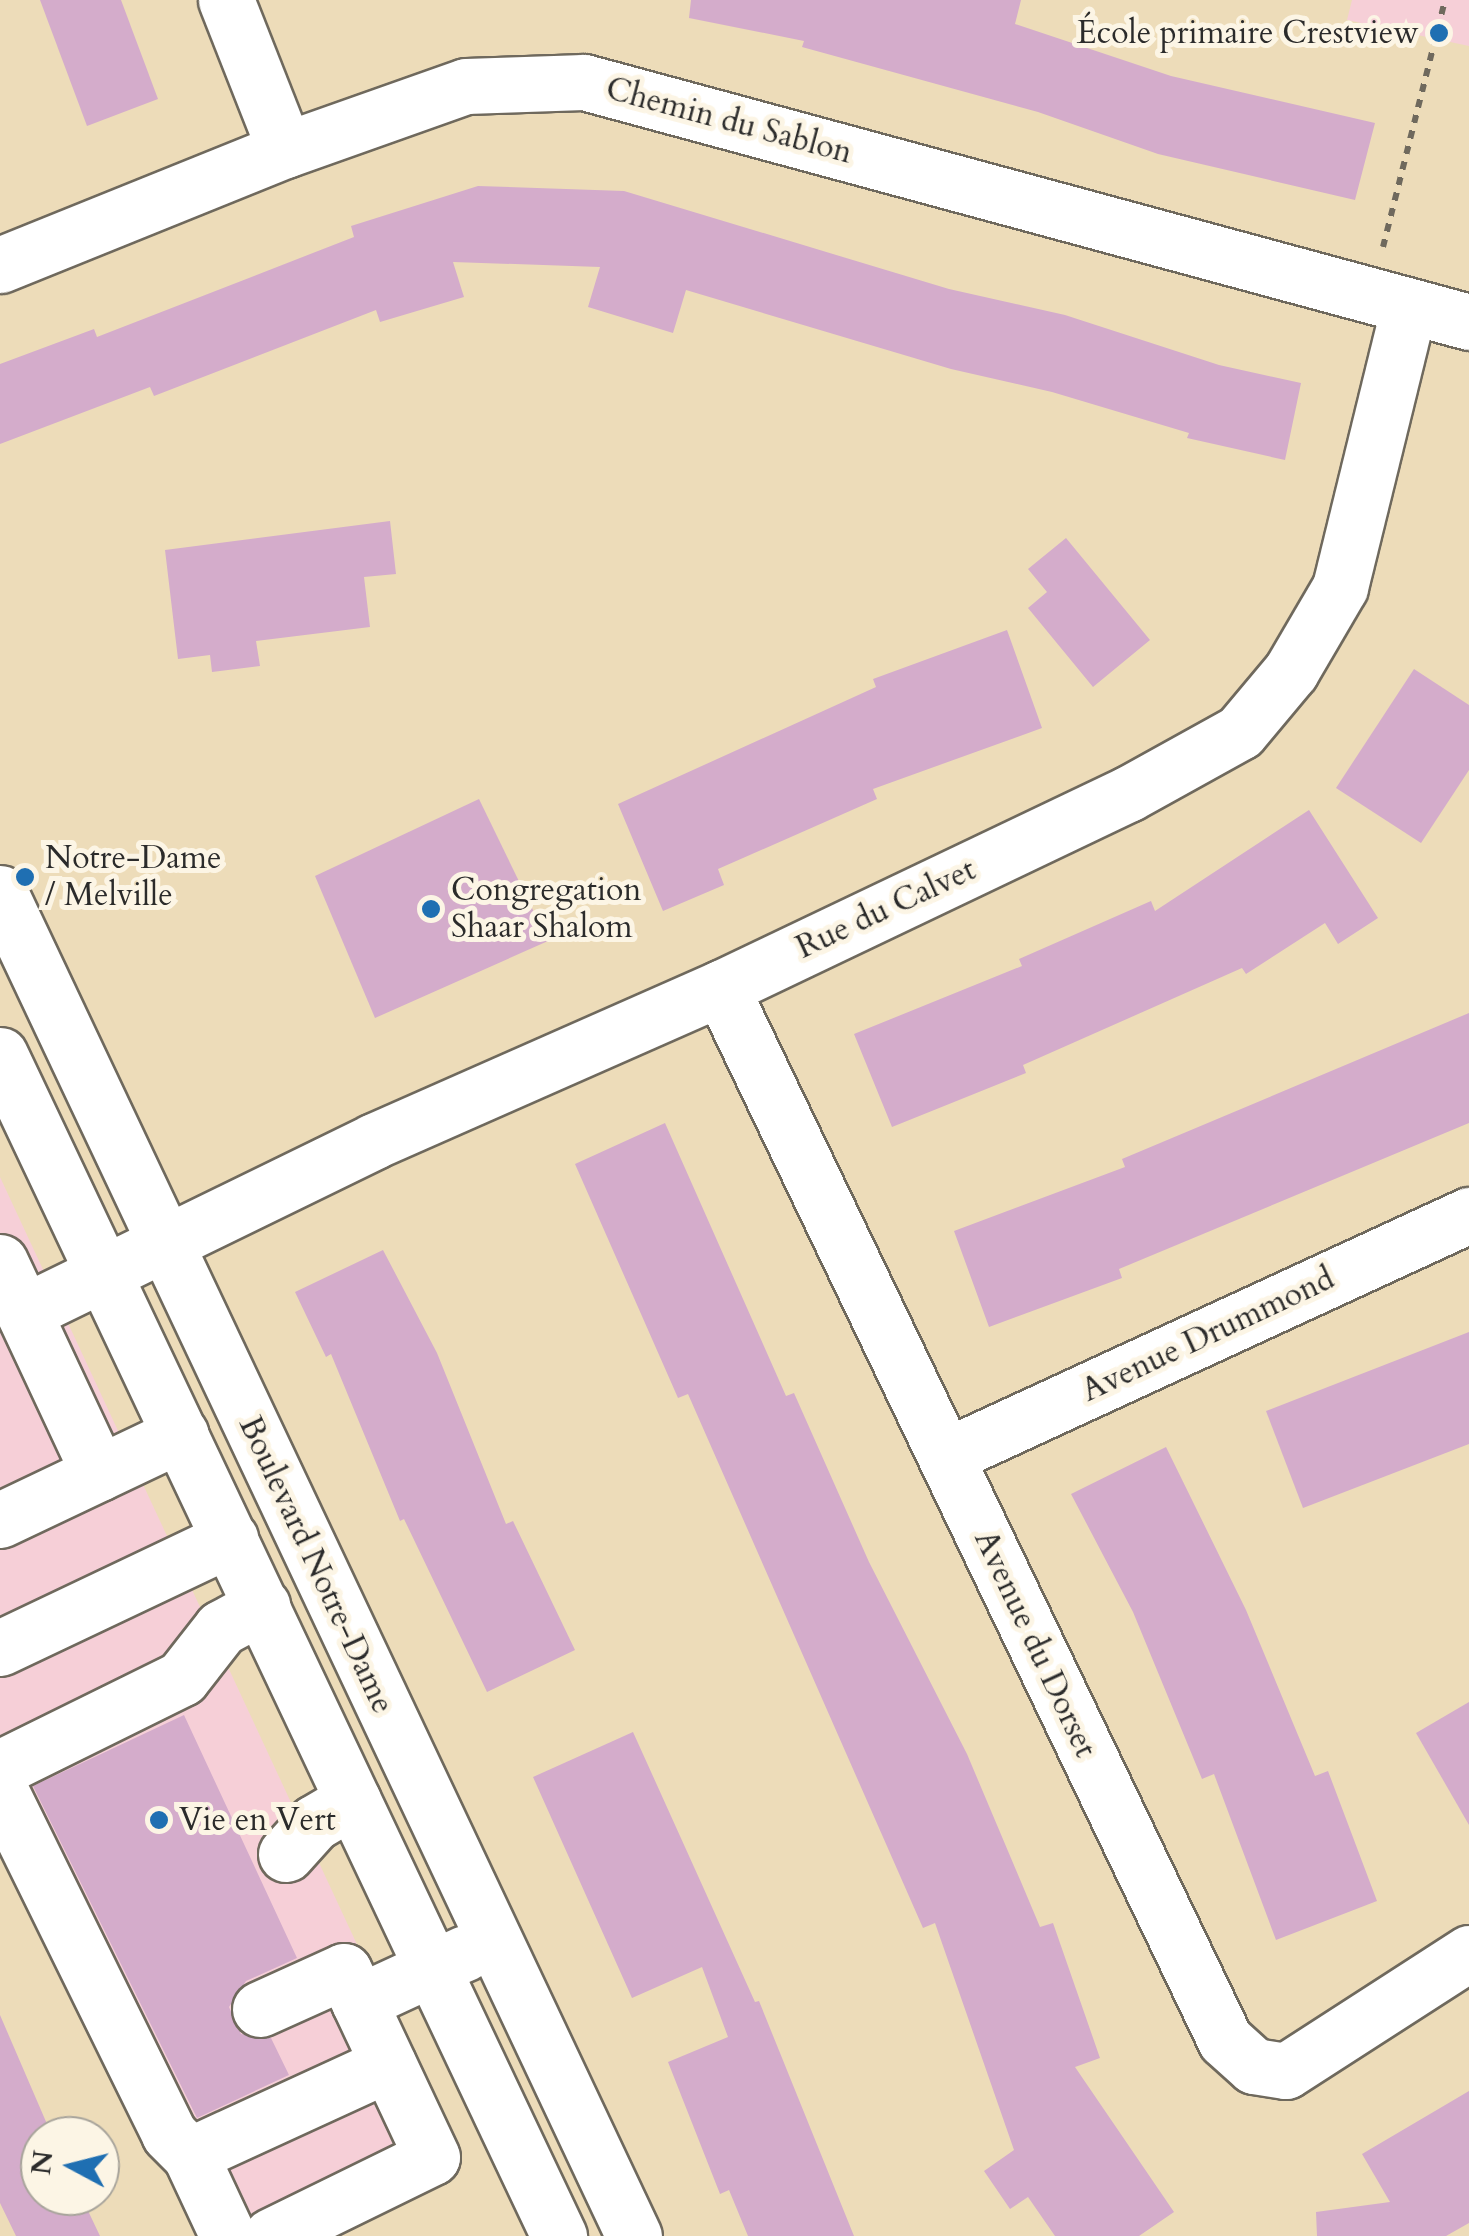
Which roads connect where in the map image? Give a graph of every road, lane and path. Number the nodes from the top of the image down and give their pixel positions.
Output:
1 (226, 0) edge
2 (1445, 0) edge
3 (285, 150) junction
4 (1380, 258) dead end
5 (0, 265) edge
6 (1409, 306) junction
7 (1469, 322) edge
8 (0, 892) edge
9 (720, 988) junction
10 (8, 1090) edge
11 (1469, 1215) edge
12 (166, 1247) junction
13 (0, 1262) edge
14 (106, 1275) junction
15 (24, 1312) junction
16 (181, 1434) junction
17 (946, 1456) junction
18 (100, 1473) junction
19 (0, 1520) edge
20 (230, 1539) junction
21 (262, 1606) junction
22 (0, 1648) edge
23 (0, 1768) edge
24 (0, 1790) edge
25 (353, 1800) junction
26 (286, 1854) dead end
27 (493, 1940) junction
28 (1469, 1953) edge
29 (432, 1968) junction
30 (359, 2002) junction
31 (260, 2009) dead end
32 (388, 2064) junction
33 (505, 2122) junction
34 (190, 2156) junction
35 (432, 2157) junction
36 (228, 2236) edge
37 (271, 2236) edge
38 (559, 2236) edge
39 (634, 2236) edge

1 - 3 street
2 - 4 path
3 - 5 street, Chemin du Sablon
3 - 6 street, Chemin du Sablon
6 - 7 street, Chemin du Sablon
6 - 9 street, Rue du Calvet
8 - 12 street, Boulevard Notre-Dame
9 - 12 street, Rue du Calvet
9 - 17 street, Avenue du Dorset
10 - 14 street, Boulevard Notre-Dame
11 - 17 street, Avenue Drummond
12 - 14 street, Rue du Calvet
12 - 27 street, Boulevard Notre-Dame
13 - 15 street
14 - 15 street, Rue du Calvet
14 - 16 street, Boulevard Notre-Dame
15 - 18 street
16 - 18 street
16 - 20 street, Boulevard Notre-Dame
17 - 28 street, Avenue du Dorset
18 - 19 street
20 - 21 street, Boulevard Notre-Dame
20 - 22 street
21 - 23 street
21 - 25 street, Boulevard Notre-Dame
24 - 34 street
25 - 26 street
25 - 29 street, Boulevard Notre-Dame
27 - 29 street
27 - 39 street, Boulevard Notre-Dame
29 - 30 street
29 - 33 street, Boulevard Notre-Dame
30 - 31 street
30 - 32 street
32 - 34 street
32 - 35 street
33 - 35 street
33 - 38 street, Boulevard Notre-Dame
34 - 36 street
35 - 37 street

